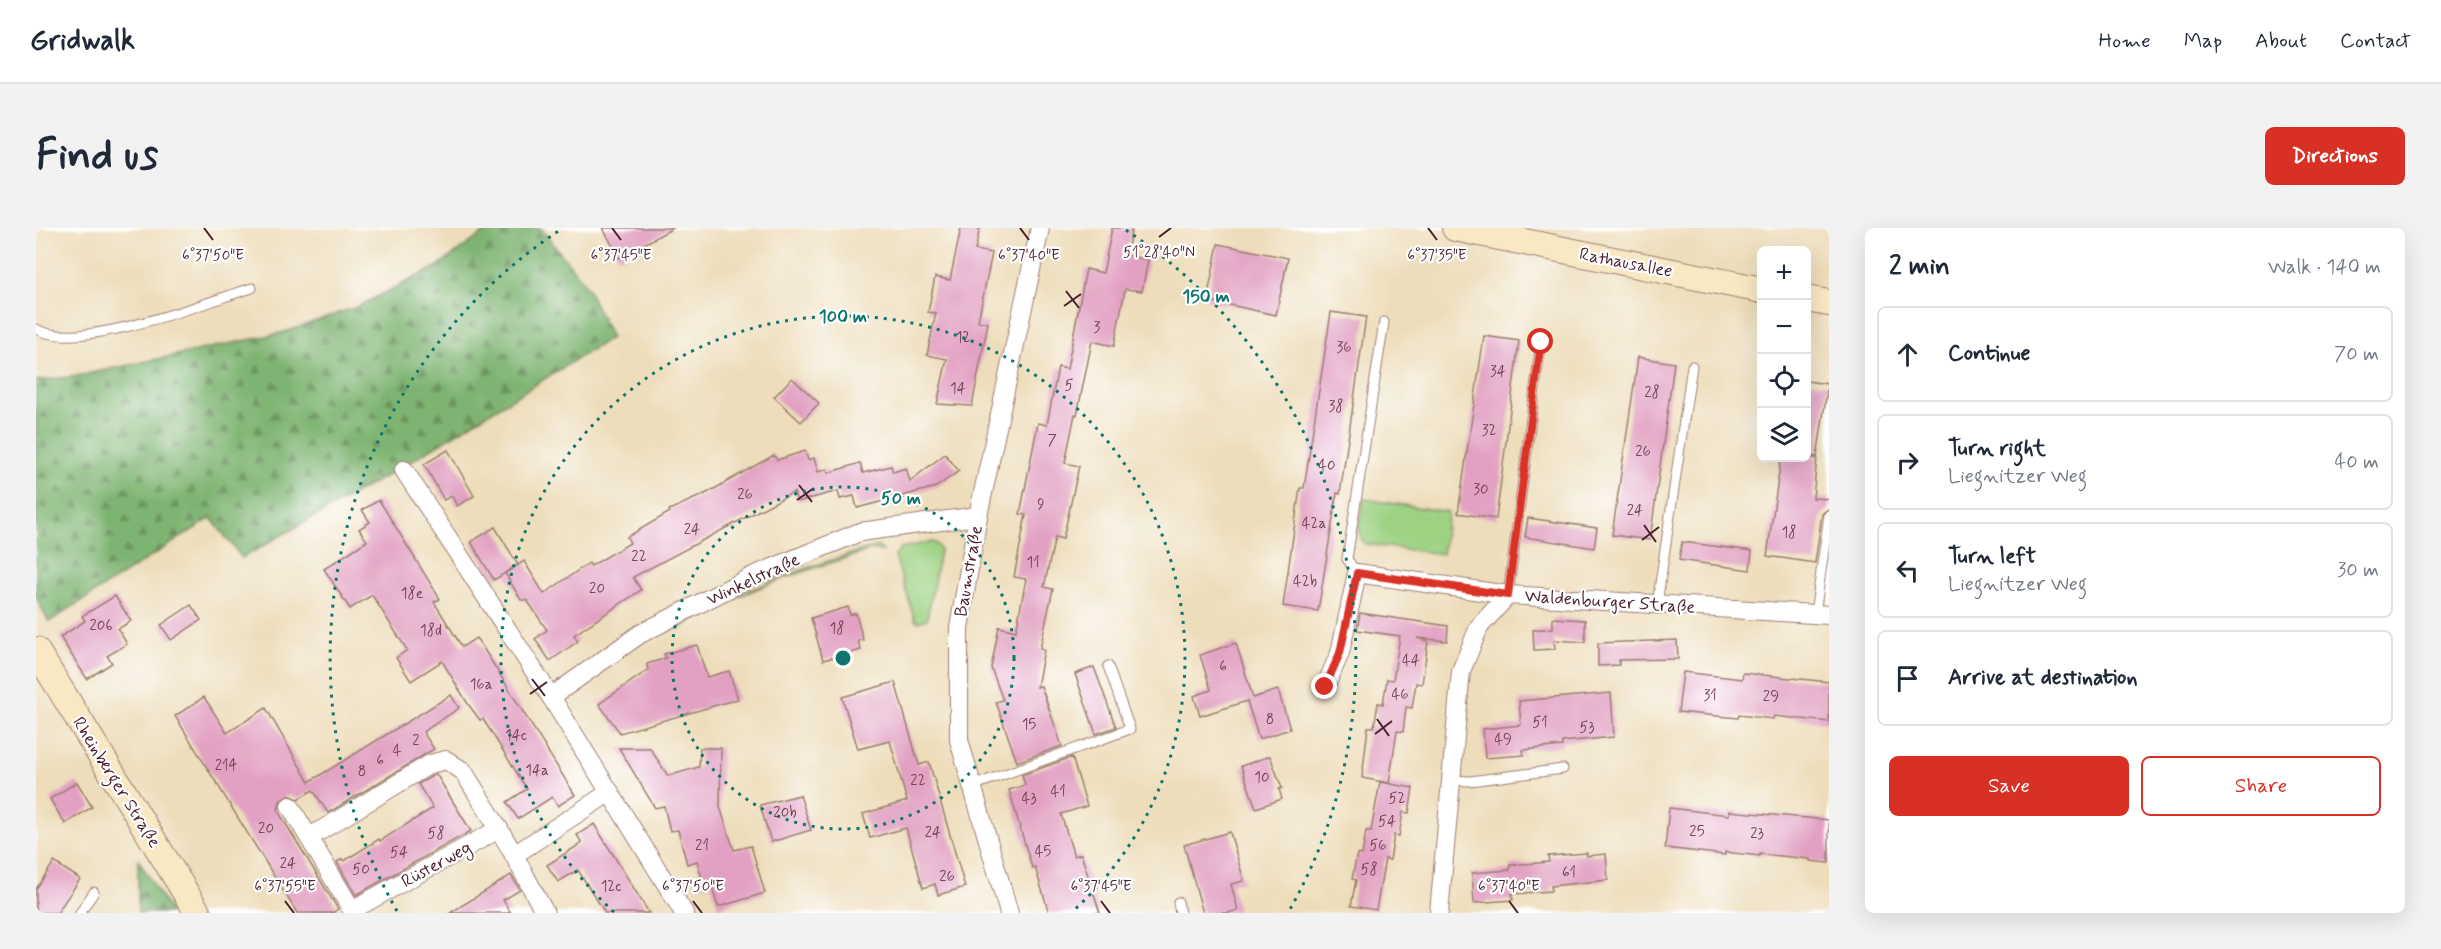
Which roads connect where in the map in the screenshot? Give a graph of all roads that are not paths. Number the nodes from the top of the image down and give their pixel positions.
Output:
1 (1040, 228) edge
2 (1455, 228) edge
3 (252, 288) dead end
4 (1757, 289) edge
5 (1811, 300) edge
6 (1829, 303) edge
7 (1384, 322) dead end
8 (36, 329) edge
9 (1541, 342) dead end
10 (1692, 366) dead end
11 (404, 470) dead end
12 (978, 516) junction
13 (1829, 516) edge
14 (1357, 573) junction
15 (1508, 595) junction
16 (1657, 604) junction
17 (1822, 615) edge
18 (36, 650) edge
19 (1108, 666) dead end
20 (1325, 687) dead end
21 (551, 697) junction
22 (1563, 769) dead end
23 (1451, 780) junction
24 (972, 786) junction
25 (609, 792) junction
26 (290, 806) dead end
27 (499, 828) junction
28 (310, 837) junction
29 (514, 855) junction
30 (94, 892) dead end
31 (1178, 902) dead end
32 (538, 910) edge
33 (80, 913) edge
34 (198, 913) edge
35 (684, 913) edge
36 (1008, 913) edge
37 (1180, 913) edge
38 (1439, 913) edge

1 - 12 street, Baumstraße
2 - 4 street, Rathausallee
3 - 8 lane
5 - 6 street
7 - 14 lane
9 - 15 lane
10 - 16 lane
11 - 21 street
12 - 21 street, Winkelstraße
12 - 24 street, Baumstraße
13 - 17 lane
14 - 15 street
14 - 20 street
15 - 16 street, Waldenburger Straße
15 - 23 street, Waldenburger Straße
16 - 17 street, Waldenburger Straße
18 - 34 street, Rheinberger Straße
19 - 24 lane
21 - 25 street
22 - 23 lane
23 - 38 street, Waldenburger Straße
24 - 36 street, Baumstraße
25 - 29 street
25 - 35 street
26 - 28 street, Rüsterweg
27 - 28 street
27 - 28 street, Rüsterweg
27 - 29 street
29 - 32 street
30 - 33 lane
31 - 37 lane

